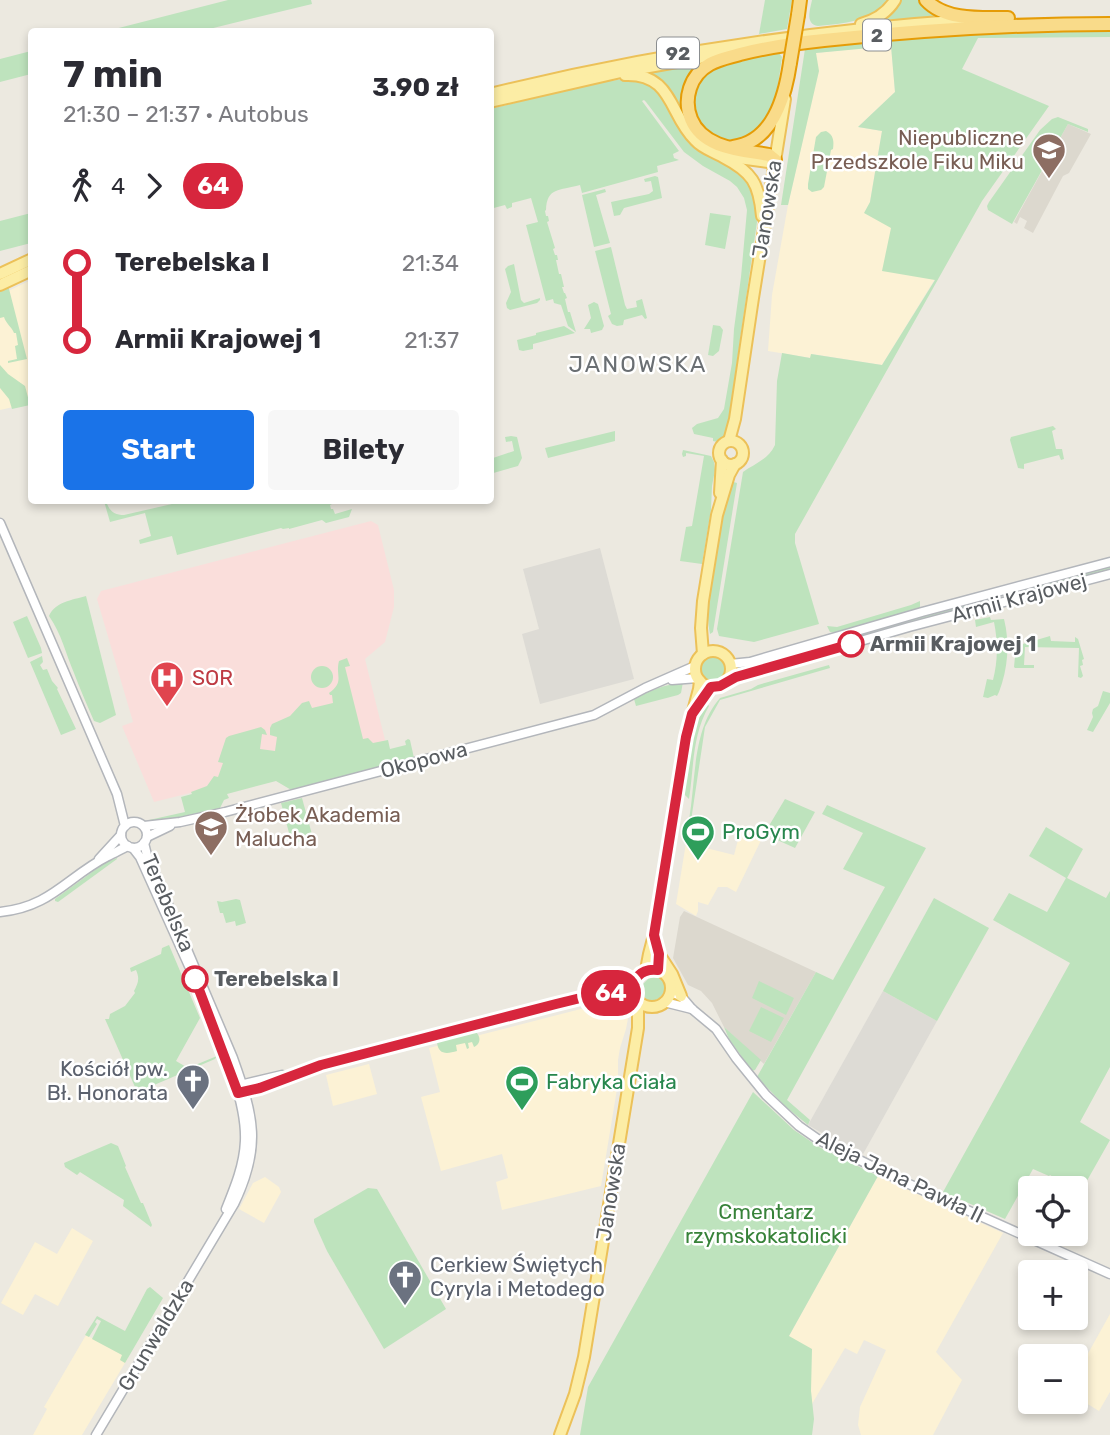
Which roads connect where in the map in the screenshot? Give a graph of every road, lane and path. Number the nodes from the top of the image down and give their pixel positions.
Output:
1 (801, 0) edge
2 (895, 0) edge
3 (926, 0) edge
4 (1110, 16) edge
5 (1005, 18) junction
6 (1110, 24) edge
7 (825, 32) junction
8 (767, 47) junction
9 (580, 80) junction
10 (787, 82) junction
11 (494, 93) edge
12 (494, 101) edge
13 (725, 151) junction
14 (775, 160) junction
15 (762, 236) junction
16 (28, 261) edge
17 (28, 272) edge
18 (0, 274) edge
19 (0, 285) edge
20 (732, 442) junction
21 (722, 460) junction
22 (735, 464) junction
23 (719, 506) junction
24 (0, 523) edge
25 (1110, 562) edge
26 (1110, 574) edge
27 (708, 653) junction
28 (730, 664) junction
29 (697, 675) junction
30 (727, 681) junction
31 (711, 687) junction
32 (692, 714) junction
33 (117, 794) junction
34 (180, 822) junction
35 (141, 824) junction
36 (125, 825) junction
37 (121, 835) junction
38 (146, 840) junction
39 (131, 847) junction
40 (97, 861) junction
41 (0, 912) edge
42 (654, 935) junction
43 (659, 954) junction
44 (652, 970) junction
45 (635, 979) junction
46 (605, 992) junction
47 (670, 992) junction
48 (681, 996) junction
49 (636, 998) junction
50 (664, 1002) junction
51 (650, 1006) junction
52 (692, 1009) junction
53 (638, 1028) junction
54 (305, 1071) junction
55 (260, 1088) junction
56 (240, 1089) junction
57 (251, 1121) junction
58 (215, 1234) junction
59 (1110, 1274) edge
60 (96, 1435) edge
61 (560, 1435) edge

1 - 10 highway, Janowska, bridge
2 - 7 main road
3 - 5 highway
4 - 5 highway
5 - 7 main road, 92
6 - 8 highway, 2
7 - 11 main road, 92
8 - 9 main road, 92
8 - 13 highway
9 - 12 main road, 92
9 - 13 main road
10 - 13 highway
10 - 14 main road, Janowska
13 - 14 highway
13 - 15 main road
14 - 15 main road, Janowska
15 - 20 main road, Janowska
16 - 18 main road
17 - 19 main road
20 - 21 main road
20 - 22 main road
21 - 22 main road
21 - 23 main road
22 - 23 main road
23 - 27 main road
24 - 33 street
25 - 28 street, Armii Krajowej
26 - 30 street, Armii Krajowej
27 - 28 main road
27 - 29 main road
28 - 30 main road
29 - 31 main road
29 - 32 main road
29 - 34 street, Okopowa
30 - 31 main road
31 - 32 main road
32 - 42 main road
33 - 35 street
33 - 36 street
34 - 35 street, Okopowa
34 - 38 street, Okopowa
35 - 36 street
35 - 38 street
36 - 37 street
37 - 39 street
37 - 40 street
38 - 39 street
38 - 56 street, Terebelska
39 - 40 street
39 - 56 street, Terebelska
40 - 41 street
42 - 43 main road
42 - 44 main road
43 - 44 main road
43 - 48 main road
44 - 45 main road
44 - 47 main road
45 - 46 street
45 - 49 main road
46 - 49 street
46 - 54 street
47 - 48 street, Aleja Jana Pawła II
47 - 50 main road
48 - 52 street, Aleja Jana Pawła II
49 - 51 main road
49 - 53 main road, Janowska
50 - 51 main road
50 - 52 street, Aleja Jana Pawła II
51 - 53 main road, Janowska
52 - 59 street, Aleja Jana Pawła II
53 - 61 main road, Janowska
54 - 55 street
54 - 56 street
55 - 56 street
55 - 57 street, Terebelska
56 - 57 street, Terebelska
56 - 58 street, Terebelska
57 - 58 street, Terebelska
58 - 60 street, Grunwaldzka

